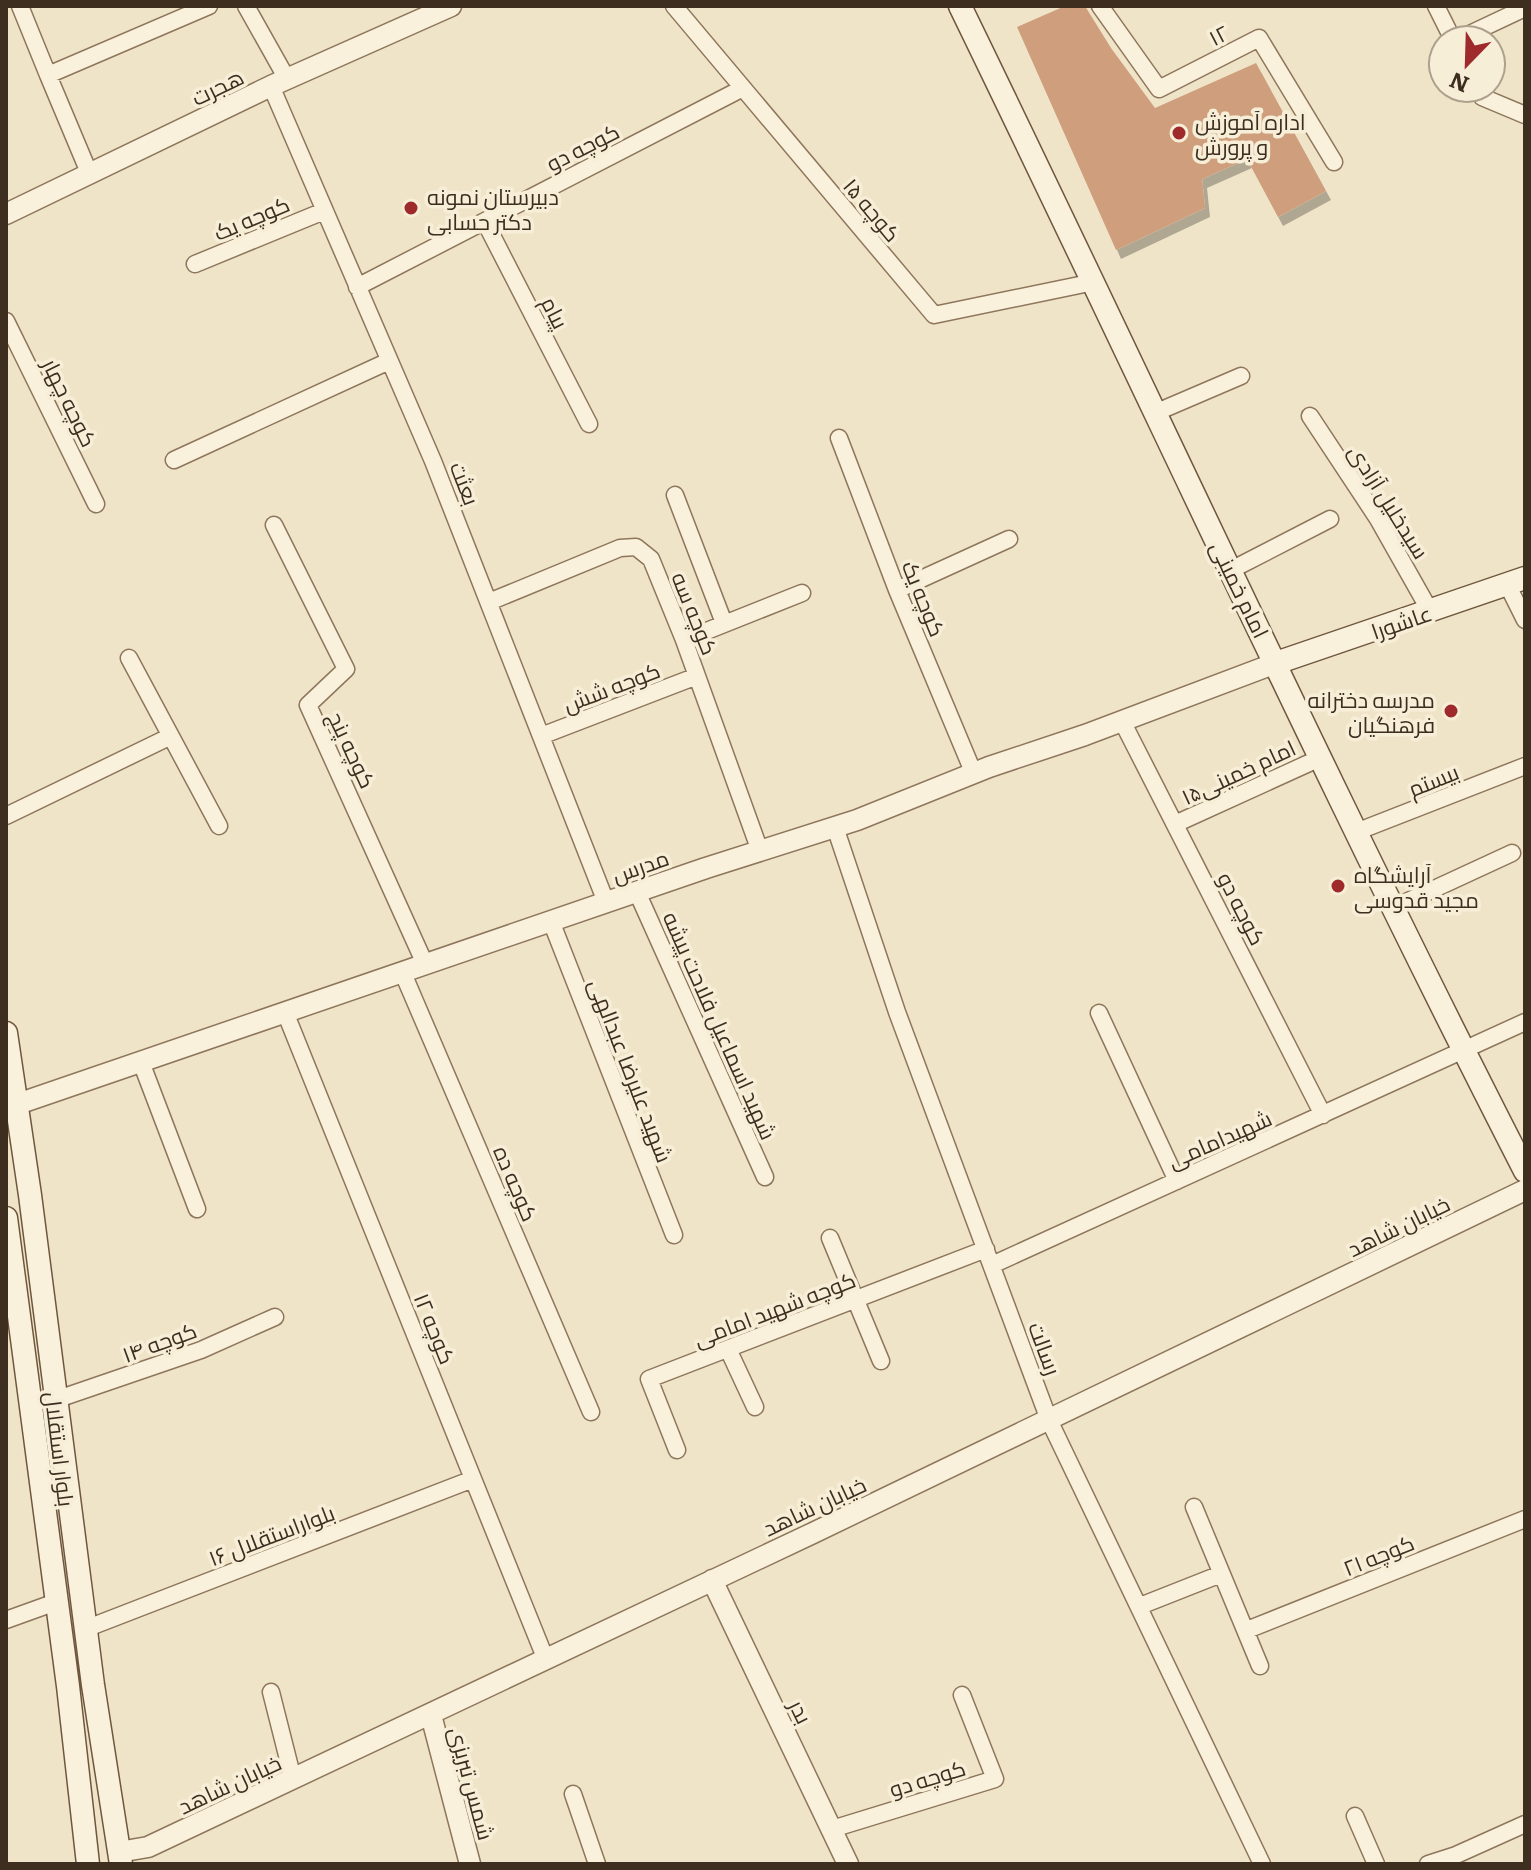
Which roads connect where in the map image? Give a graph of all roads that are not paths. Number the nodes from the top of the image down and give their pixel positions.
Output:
1 (20, 6) edge
2 (209, 6) edge
3 (246, 6) edge
4 (674, 6) edge
5 (960, 6) edge
6 (1100, 6) edge
7 (1436, 6) edge
8 (446, 7) edge
9 (1525, 8) edge
10 (1446, 24) edge
11 (1490, 24) edge
12 (48, 75) junction
13 (279, 82) junction
14 (743, 88) junction
15 (1499, 104) edge
16 (1525, 115) edge
17 (1334, 162) dead end
18 (90, 175) junction
19 (324, 211) junction
20 (6, 214) edge
21 (485, 222) junction
22 (195, 264) dead end
23 (1094, 282) junction
24 (357, 287) junction
25 (6, 321) edge
26 (389, 361) junction
27 (1241, 376) dead end
28 (1157, 412) junction
29 (1310, 416) dead end
30 (589, 424) dead end
31 (839, 438) dead end
32 (174, 460) dead end
33 (675, 495) dead end
34 (96, 504) dead end
35 (1330, 519) dead end
36 (274, 525) dead end
37 (1009, 539) dead end
38 (1231, 570) junction
39 (1516, 581) edge
40 (897, 590) junction
41 (802, 593) dead end
42 (489, 602) junction
43 (1430, 611) junction
44 (1525, 620) edge
45 (724, 623) junction
46 (684, 640) junction
47 (129, 658) dead end
48 (1276, 663) junction
49 (697, 676) junction
50 (1122, 721) junction
51 (541, 736) junction
52 (169, 737) junction
53 (1320, 758) junction
54 (1525, 766) edge
55 (974, 774) junction
56 (6, 816) edge
57 (1175, 824) junction
58 (219, 826) dead end
59 (835, 827) junction
60 (1356, 832) junction
61 (760, 851) junction
62 (1512, 853) dead end
63 (637, 892) junction
64 (606, 902) junction
65 (1393, 908) junction
66 (551, 921) junction
67 (425, 964) junction
68 (402, 971) junction
69 (285, 1012) junction
70 (1099, 1013) dead end
71 (1525, 1022) edge
72 (6, 1033) edge
73 (1464, 1051) junction
74 (141, 1062) junction
75 (11, 1106) edge
76 (1323, 1115) junction
77 (1525, 1171) edge
78 (765, 1177) dead end
79 (1177, 1181) junction
80 (1525, 1190) edge
81 (197, 1209) dead end
82 (6, 1218) edge
83 (674, 1235) dead end
84 (830, 1238) dead end
85 (989, 1257) junction
86 (857, 1299) junction
87 (275, 1317) dead end
88 (728, 1349) junction
89 (881, 1361) dead end
90 (55, 1400) junction
91 (755, 1407) dead end
92 (591, 1412) dead end
93 (1049, 1420) junction
94 (677, 1450) dead end
95 (473, 1479) junction
96 (1194, 1507) dead end
97 (1525, 1519) edge
98 (1221, 1574) junction
99 (712, 1580) junction
100 (56, 1602) junction
101 (1140, 1606) junction
102 (6, 1620) edge
103 (85, 1629) junction
104 (1247, 1630) junction
105 (546, 1660) junction
106 (1260, 1666) dead end
107 (271, 1692) dead end
108 (962, 1695) dead end
109 (431, 1715) junction
110 (293, 1779) junction
111 (573, 1794) dead end
112 (1355, 1816) dead end
113 (1525, 1824) edge
114 (832, 1829) junction
115 (120, 1858) edge
116 (88, 1864) edge
117 (470, 1864) edge
118 (597, 1864) edge
119 (848, 1864) edge
120 (1262, 1864) edge
121 (1376, 1864) edge
122 (1428, 1864) edge

1 - 12 street
2 - 12 street
3 - 13 street
4 - 14 street, کوچه ۱۵
5 - 23 main road, امام خمینی
6 - 17 street, ۱۲
7 - 10 street
8 - 13 street, هجرت
9 - 11 street
12 - 18 street
13 - 18 street, هجرت
13 - 19 street, بعثت
14 - 21 street, کوچه دو
14 - 23 street, کوچه ۱۵
15 - 16 street
18 - 20 street, هجرت
19 - 22 street, کوچه یک
19 - 24 street, بعثت
21 - 24 street, کوچه دو
21 - 30 street, پیام
23 - 28 main road, امام خمینی
24 - 26 street, بعثت
25 - 34 street, کوچه چهار
26 - 32 street
26 - 42 street, بعثت
27 - 28 street
28 - 38 main road, امام خمینی
29 - 43 street, سیدخلیل آزادی
31 - 40 street, کوچه یک
33 - 45 street
35 - 38 street
36 - 67 street, کوچه پنج
37 - 40 street
38 - 48 main road, امام خمینی
39 - 43 main road, عاشورا
39 - 44 street
40 - 55 street, کوچه یک
41 - 45 street
42 - 46 street, کوچه سه
42 - 51 street, بعثت
43 - 48 main road, عاشورا
45 - 46 street
46 - 49 street, کوچه سه
47 - 52 street
48 - 50 street, مدرس
48 - 53 main road, امام خمینی
49 - 51 street, کوچه شش
49 - 61 street, کوچه سه
50 - 55 street, مدرس
50 - 57 street, کوچه دو
51 - 64 street, بعثت
52 - 56 street
52 - 58 street
53 - 57 street, امام خمینی۱۵
53 - 60 main road, امام خمینی
54 - 60 street, بیستم
55 - 59 street, مدرس
57 - 76 street, کوچه دو
59 - 61 street, مدرس
59 - 85 street, رسالت
60 - 65 main road, امام خمینی
61 - 63 street, مدرس
62 - 65 street
63 - 64 street, مدرس
63 - 78 street, شهید اسماعیل فلاحت پیشه
64 - 66 street, مدرس
65 - 73 main road, امام خمینی
66 - 67 street, مدرس
66 - 83 street, شهید علیرضا عبدالهی
67 - 68 street, مدرس
68 - 69 street, مدرس
68 - 92 street, کوچه ده
69 - 74 street, مدرس
69 - 95 street, کوچه ۱۲
70 - 79 street
71 - 73 street, شهیدامامی
72 - 75 main road, بلوار استقلال
73 - 76 street, شهیدامامی
73 - 77 main road, امام خمینی
74 - 75 street, مدرس
74 - 81 street
75 - 90 main road, بلوار استقلال
76 - 79 street, شهیدامامی
79 - 85 street, شهیدامامی
80 - 93 street, خیابان شاهد
82 - 100 main road, بلوار استقلال
84 - 86 street
85 - 86 street, کوچه شهید امامی
85 - 93 street, رسالت
86 - 88 street, کوچه شهید امامی
86 - 89 street
87 - 90 street, کوچه ۱۴
88 - 91 street
88 - 94 street, کوچه شهید امامی
90 - 103 main road, بلوار استقلال
93 - 99 street, خیابان شاهد
93 - 101 street, رسالت
95 - 103 street, بلواراستقلال ۱۶
95 - 105 street, کوچه ۱۲
96 - 98 street
97 - 104 street, کوچه ۲۱
98 - 101 street
98 - 104 street
99 - 105 street, خیابان شاهد
99 - 114 street, بدر
100 - 102 street
100 - 116 main road, بلوار استقلال
101 - 120 street, رسالت
103 - 115 main road, بلوار استقلال
104 - 106 street
105 - 109 street, خیابان شاهد
107 - 110 street
108 - 114 street, کوچه دو
109 - 110 street, خیابان شاهد
109 - 117 street, شمس تبریزی
110 - 115 street, خیابان شاهد
111 - 118 street
112 - 121 street
113 - 122 street
114 - 119 street, بدر

